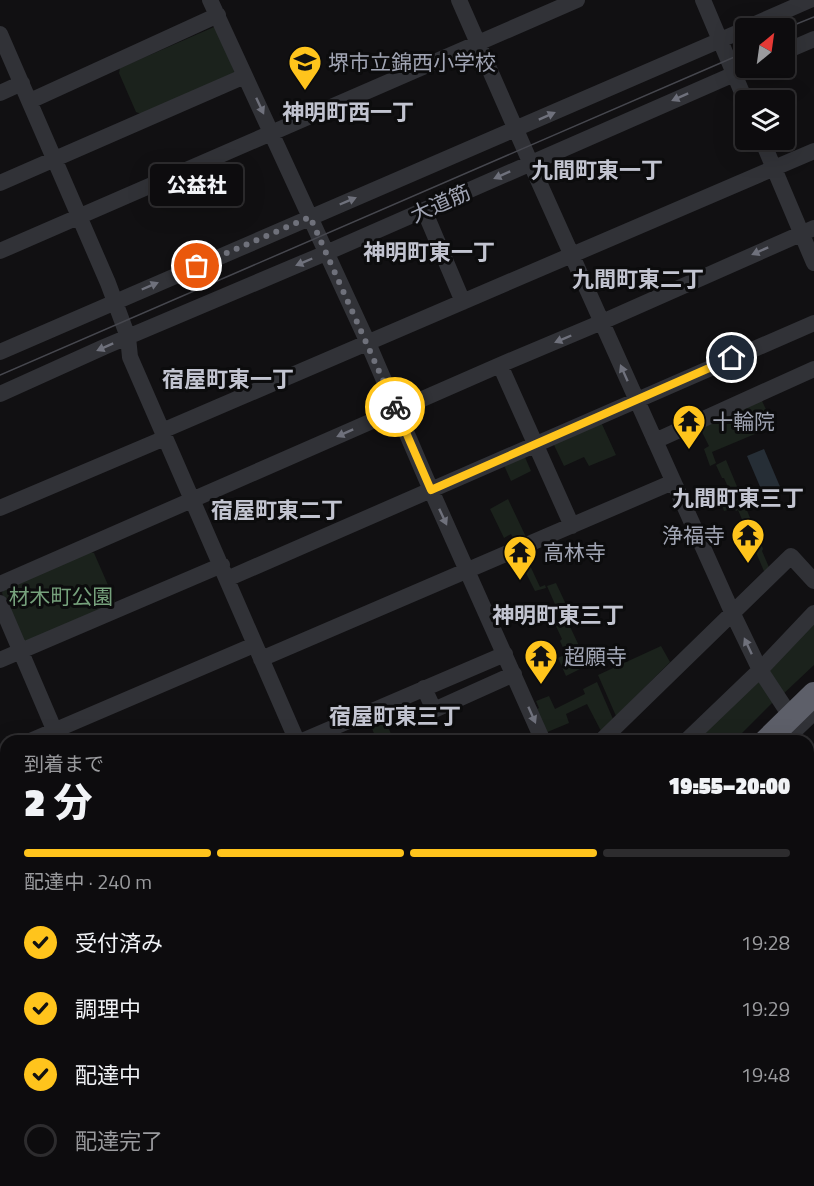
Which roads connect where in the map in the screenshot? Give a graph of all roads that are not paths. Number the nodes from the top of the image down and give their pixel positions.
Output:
1 (459, 0) edge
2 (577, 0) edge
3 (703, 0) edge
4 (810, 0) edge
5 (214, 8) edge
6 (770, 18) edge
7 (0, 34) edge
8 (735, 34) edge
9 (814, 39) edge
10 (720, 40) junction
11 (478, 43) junction
12 (795, 47) edge
13 (735, 62) edge
14 (735, 74) edge
15 (245, 76) junction
16 (22, 83) junction
17 (0, 93) edge
18 (30, 101) junction
19 (517, 129) junction
20 (272, 134) junction
21 (767, 150) edge
22 (814, 151) edge
23 (56, 159) junction
24 (531, 162) junction
25 (775, 168) junction
26 (0, 183) edge
27 (424, 210) junction
28 (81, 216) junction
29 (310, 217) junction
30 (808, 230) edge
31 (0, 251) edge
32 (327, 252) junction
33 (572, 255) junction
34 (814, 263) edge
35 (115, 302) junction
36 (463, 302) junction
37 (602, 322) junction
38 (814, 323) edge
39 (128, 337) junction
40 (368, 343) junction
41 (0, 352) edge
42 (500, 365) junction
43 (814, 369) edge
44 (0, 394) edge
45 (636, 400) junction
46 (397, 410) junction
47 (163, 434) junction
48 (655, 441) junction
49 (536, 445) junction
50 (673, 482) junction
51 (431, 490) junction
52 (193, 500) junction
53 (0, 508) edge
54 (572, 526) junction
55 (467, 570) junction
56 (224, 572) junction
57 (814, 581) edge
58 (0, 584) edge
59 (0, 603) edge
60 (732, 612) junction
61 (814, 613) edge
62 (21, 651) junction
63 (258, 652) junction
64 (505, 654) junction
65 (0, 660) edge
66 (760, 670) junction
67 (514, 674) junction
68 (424, 688) junction
69 (814, 706) edge
70 (789, 714) junction
71 (57, 735) edge
72 (59, 735) edge
73 (297, 735) edge
74 (314, 735) edge
75 (540, 735) edge
76 (607, 735) edge
77 (692, 735) edge
78 (767, 735) edge
79 (774, 735) edge
80 (788, 735) edge

1 - 11 street
2 - 11 street
3 - 10 street
4 - 6 street, 大道筋
5 - 15 street
5 - 18 street
7 - 16 street
8 - 10 street, 大道筋
9 - 12 street
10 - 13 street
19 -> 10 street, 大道筋
11 - 19 street
11 - 20 street
14 -> 24 street, 大道筋
15 -> 20 street
15 - 23 street
16 - 17 street
16 - 18 street
18 - 23 street
19 - 24 street
29 -> 19 street, 大道筋
20 - 28 street
20 - 29 street
21 - 25 street
22 - 25 street
23 - 26 street
23 - 28 street
24 -> 27 street, 大道筋
24 - 33 street
25 - 30 street
25 - 33 street
27 - 32 street, 大道筋
27 - 36 street
28 - 31 street
28 - 35 street
29 - 32 street
35 -> 29 street, 大道筋
30 - 34 street
30 -> 37 street
32 -> 39 street, 大道筋
32 - 40 street
33 - 36 street
33 - 37 street
35 - 39 street
35 - 41 street, 大道筋
36 - 40 street
37 -> 42 street
45 -> 37 street
38 - 45 street
39 -> 44 street, 大道筋
39 - 47 street
40 - 46 street
40 - 47 street
42 - 46 street
42 - 49 street
43 - 48 street
45 - 48 street
45 - 49 street
46 - 51 street
46 -> 52 street
47 - 52 street
47 - 53 street
48 - 50 street
49 - 51 street
49 - 54 street
50 - 54 street
50 - 60 street
51 -> 55 street
51 - 56 street
52 - 56 street
52 - 58 street
54 - 55 street
55 - 63 street
55 - 64 street
56 - 62 street
56 - 63 street
57 - 60 street
59 - 62 street
66 -> 60 street
60 - 76 street
61 - 66 street
62 - 65 street
62 - 71 street
63 - 72 street
63 - 73 street
64 - 67 street
64 - 68 street
66 - 70 street
66 - 77 street
67 - 68 street
67 -> 75 street
68 - 74 street
69 - 70 street
69 - 79 highway
69 - 80 highway
70 - 78 street

